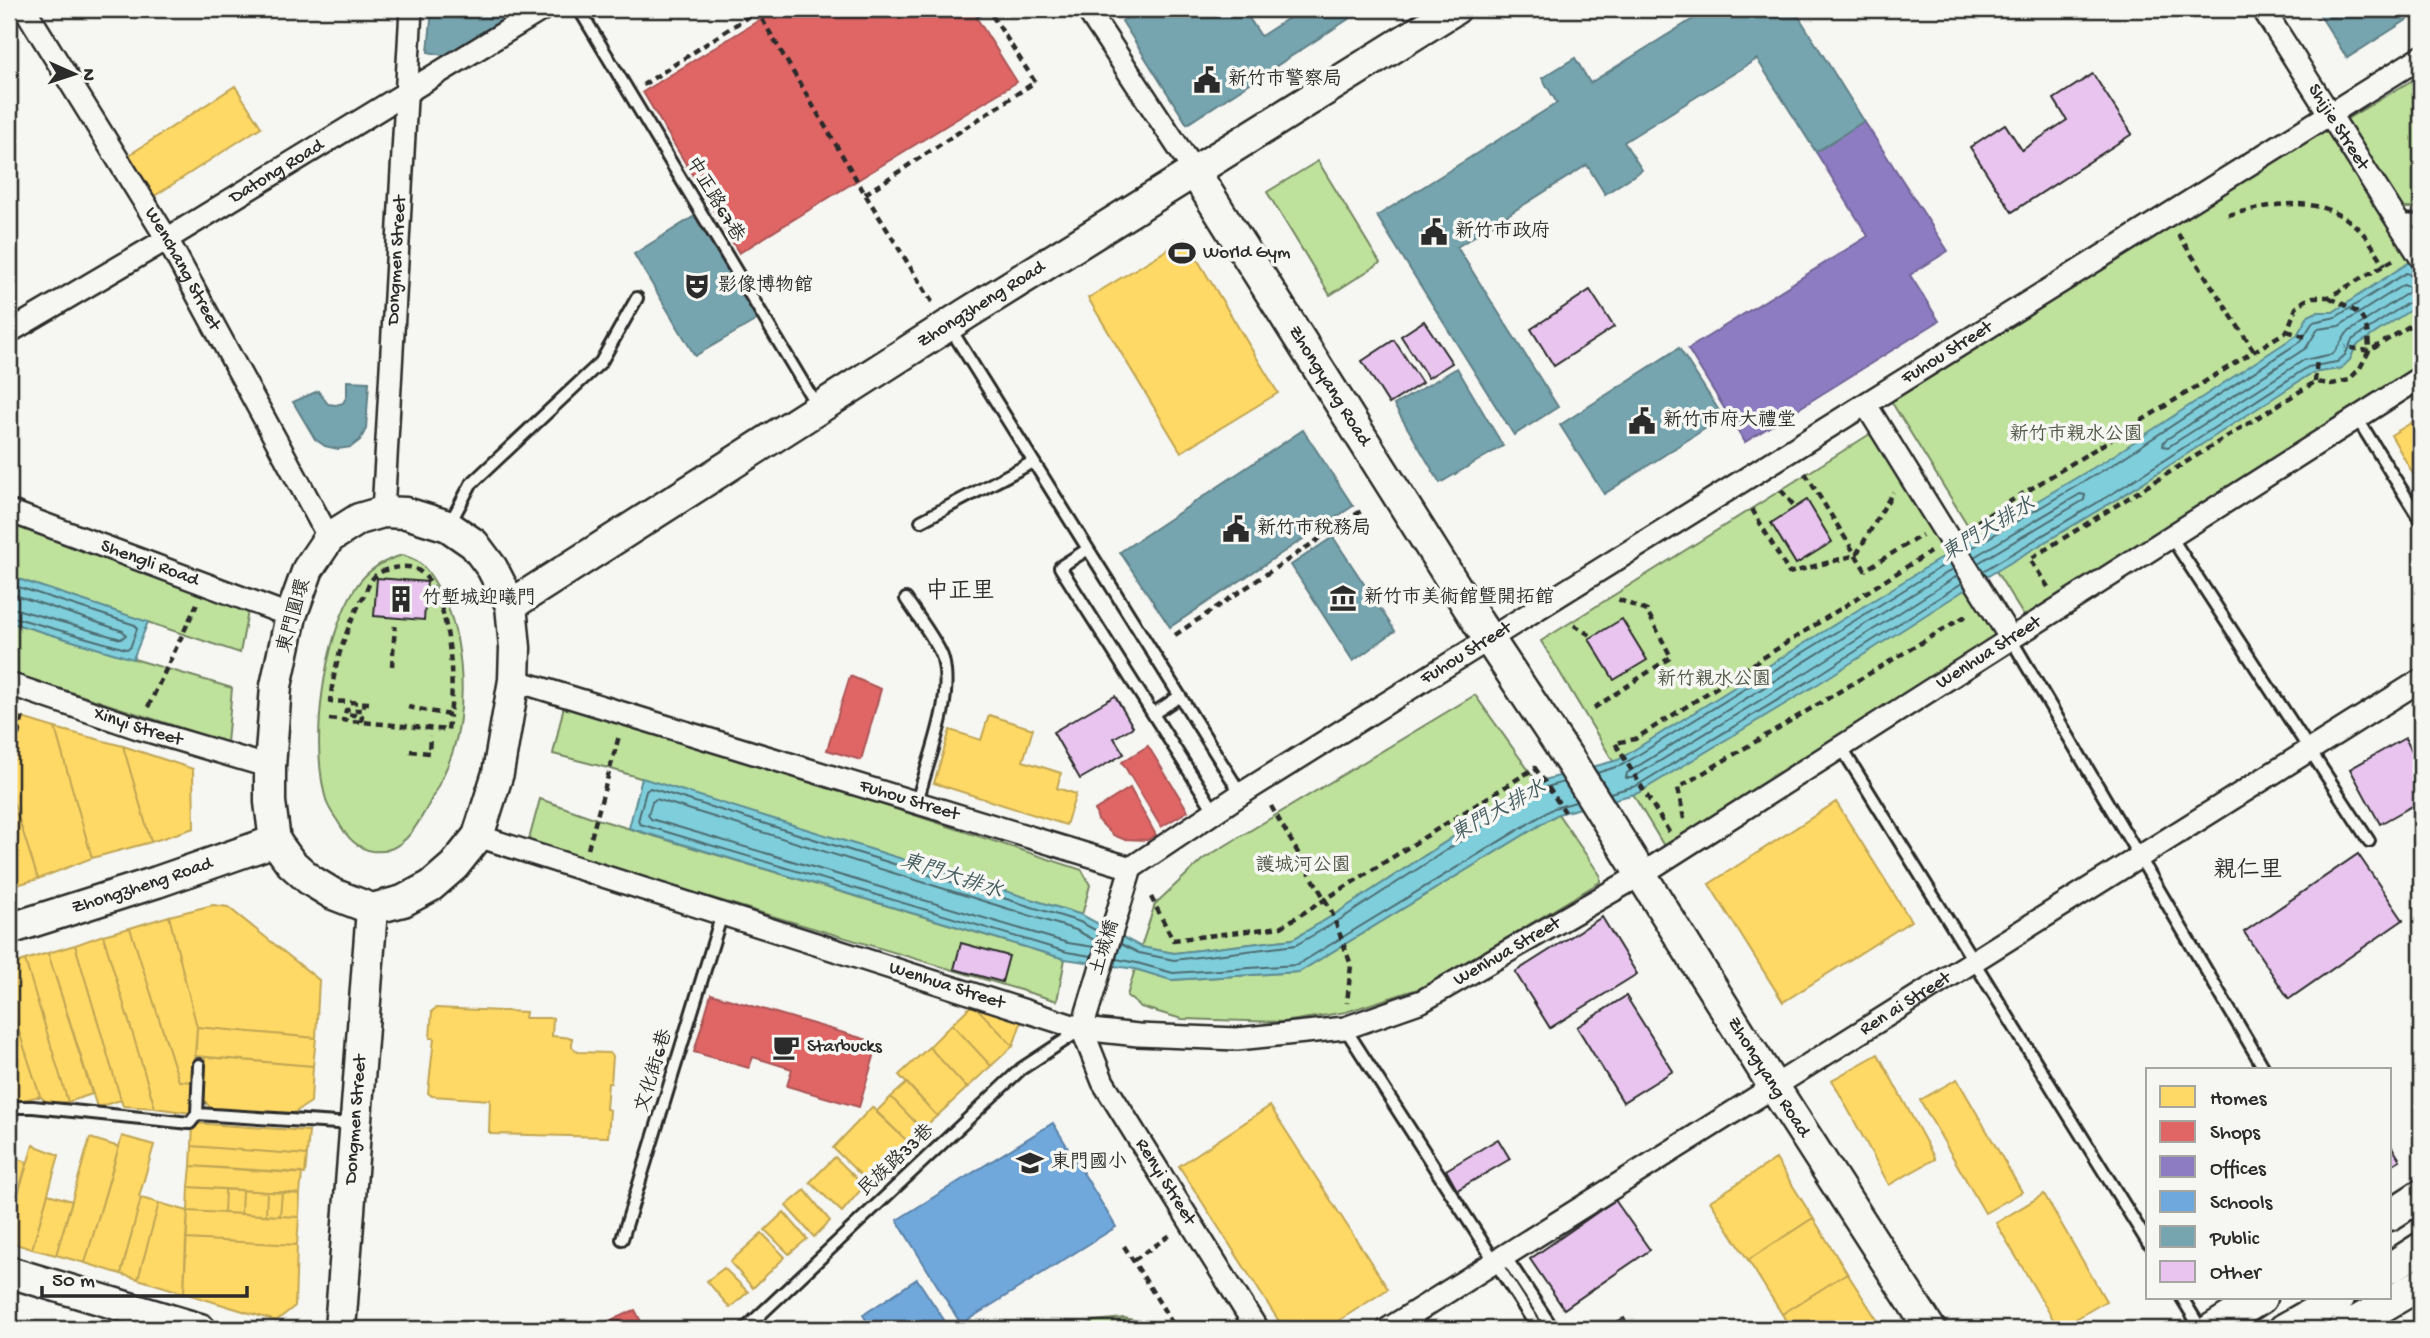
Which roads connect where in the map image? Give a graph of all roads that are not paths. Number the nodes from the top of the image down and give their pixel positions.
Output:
1 (25, 9) edge
2 (411, 9) edge
3 (543, 9) edge
4 (579, 9) edge
5 (1087, 9) edge
6 (1455, 9) edge
7 (2263, 9) edge
8 (2421, 57) edge
9 (408, 90) junction
10 (2331, 113) junction
11 (1194, 171) junction
12 (2398, 220) junction
13 (2421, 221) edge
14 (167, 239) junction
15 (2418, 252) edge
16 (637, 298) dead end
17 (948, 326) junction
18 (9, 332) edge
19 (2421, 377) edge
20 (1866, 405) junction
21 (818, 409) junction
22 (2357, 418) junction
23 (1033, 462) junction
24 (9, 511) edge
25 (383, 512) junction
26 (921, 521) dead end
27 (2421, 521) edge
28 (448, 526) junction
29 (2171, 537) junction
30 (329, 538) junction
31 (1088, 549) junction
32 (906, 599) dead end
33 (511, 605) junction
34 (291, 616) junction
35 (2011, 639) junction
36 (1490, 641) junction
37 (514, 680) junction
38 (2421, 680) edge
39 (19, 687) edge
40 (1180, 696) junction
41 (1153, 714) junction
42 (1841, 747) junction
43 (2310, 750) junction
44 (270, 767) junction
45 (1241, 794) junction
46 (917, 803) junction
47 (1215, 812) junction
48 (478, 836) junction
49 (275, 841) junction
50 (2369, 841) dead end
51 (2139, 858) junction
52 (1131, 868) junction
53 (1642, 874) junction
54 (372, 909) junction
55 (722, 914) junction
56 (9, 929) edge
57 (1974, 961) junction
58 (1345, 1028) junction
59 (1082, 1029) junction
60 (199, 1065) dead end
61 (2264, 1068) edge
62 (1774, 1087) junction
63 (9, 1107) edge
64 (197, 1114) junction
65 (355, 1124) junction
66 (2421, 1195) edge
67 (2392, 1215) edge
68 (622, 1239) dead end
69 (2146, 1240) edge
70 (2421, 1248) edge
71 (1500, 1259) junction
72 (2392, 1267) edge
73 (9, 1272) edge
74 (2410, 1290) edge
75 (2183, 1300) edge
76 (2258, 1300) edge
77 (2335, 1300) edge
78 (1418, 1321) edge
79 (200, 1329) edge
80 (340, 1329) edge
81 (745, 1329) edge
82 (1257, 1329) edge
83 (1388, 1329) edge
84 (1538, 1329) edge
85 (1553, 1329) edge
86 (1930, 1329) edge
87 (2202, 1329) edge
88 (2212, 1329) edge
89 (2284, 1329) edge
90 (2344, 1329) edge

1 - 14 street, Wenchang Street
2 - 9 street, Dongmen Street
3 - 9 street, Datong Road
4 - 21 lane, 中正路67巷
5 - 11 street, Zhongyang Road
6 - 11 street, Zhongzheng Road
7 - 10 street, Shijie Street
8 - 10 street, Fuhou Street
9 - 14 street, Datong Road
9 - 25 street, Dongmen Street
10 - 12 street, Shijie Street
10 - 20 street, Fuhou Street
11 - 17 street, Zhongzheng Road
11 - 36 street, Zhongyang Road
12 - 13 lane
12 - 15 street, Shijie Street
14 - 18 street, Datong Road
14 - 30 street, Wenchang Street
16 - 28 lane
17 - 21 street, Zhongzheng Road
17 - 23 lane
19 - 22 street, Wenhua Street
20 - 35 street
20 - 36 street, Fuhou Street
21 - 33 street, Zhongzheng Road
22 - 27 lane
22 - 29 street, Wenhua Street
23 - 26 lane
23 - 31 lane
24 - 34 street, Shengli Road
25 - 28 street, 東門圓環
25 - 30 street, 東門圓環
28 - 33 street, 東門圓環
29 - 35 street, Wenhua Street
29 - 43 lane
30 - 34 street, 東門圓環
31 - 40 lane
31 - 41 lane
32 - 46 lane
33 - 37 street, 東門圓環
34 - 44 street, 東門圓環
35 - 42 street, Wenhua Street
35 - 51 lane
36 - 45 street, Fuhou Street
36 - 53 street, Zhongyang Road
37 - 46 street, Fuhou Street
37 - 48 street, 東門圓環
38 - 43 street, Ren ai Street
39 - 44 street, Xinyi Street
40 - 41 lane
40 - 45 lane
41 - 47 lane
42 - 53 street, Wenhua Street
42 - 57 lane
43 - 50 lane
43 - 51 street, Ren ai Street
44 - 49 street, 東門圓環
45 - 47 street, Fuhou Street
46 - 52 street, Fuhou Street
47 - 52 street, Fuhou Street
48 - 54 street, 東門圓環
48 - 55 street, Wenhua Street
49 - 54 street
49 - 56 street, Zhongzheng Road
51 - 57 street, Ren ai Street
51 - 61 lane
52 - 59 street, 土城橋
53 - 58 street, Wenhua Street
53 - 62 street, Zhongyang Road
54 - 65 street, Dongmen Street
55 - 59 street, Wenhua Street
55 - 68 lane, 文化街6巷
57 - 62 street, Ren ai Street
57 - 69 lane
58 - 59 street, Wenhua Street
58 - 71 lane
59 - 81 lane, 民族路33巷
59 - 82 street, Renyi Street
60 - 64 lane
62 - 71 street, Ren ai Street
62 - 86 street, Zhongyang Road
63 - 64 lane
64 - 65 lane
65 - 80 street, Dongmen Street
66 - 67 street
70 - 72 street
71 - 78 street, Ren ai Street
71 - 84 lane
71 - 85 lane
73 - 79 street
74 - 90 street
75 - 87 lane
76 - 88 street
77 - 89 street
78 - 83 street, Ren ai Street

